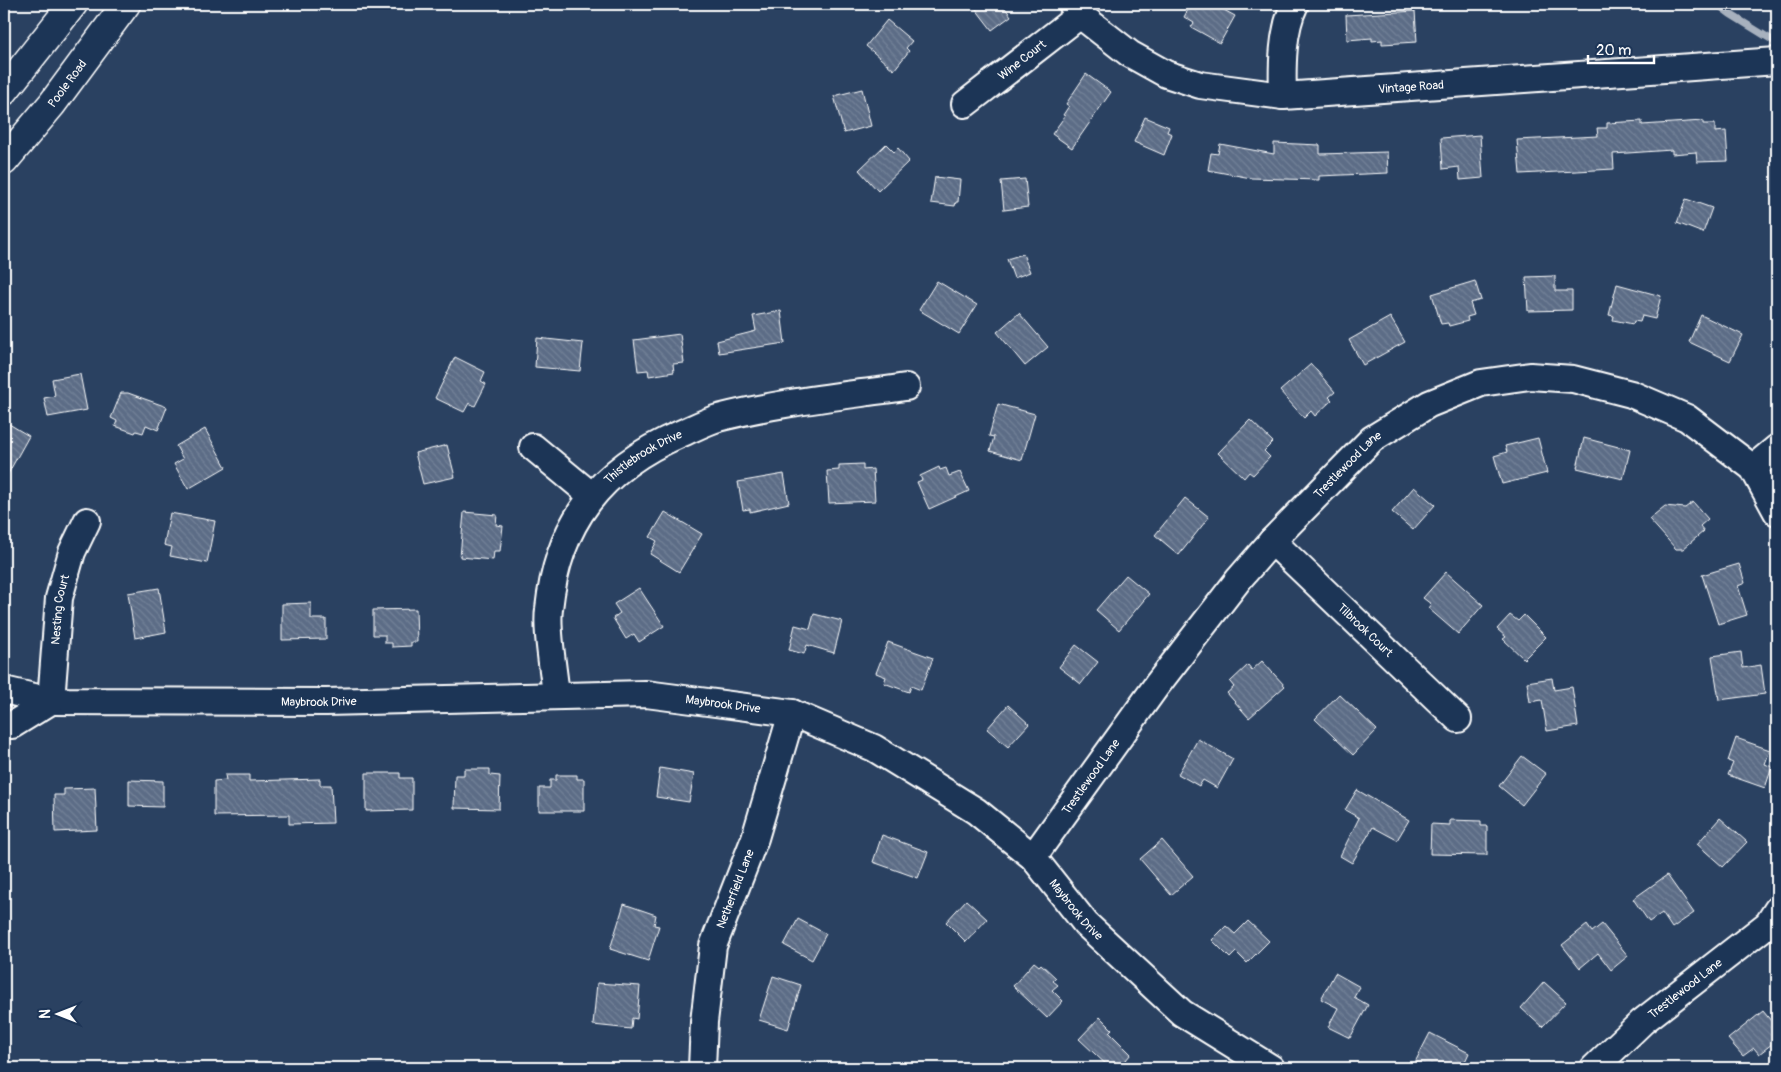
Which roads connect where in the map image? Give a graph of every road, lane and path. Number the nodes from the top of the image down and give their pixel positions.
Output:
1 (73, 4) edge
2 (126, 4) edge
3 (1295, 4) edge
4 (1076, 9) edge
5 (1777, 61) edge
6 (4, 91) edge
7 (1283, 96) junction
8 (965, 104) dead end
9 (8, 149) edge
10 (906, 387) dead end
11 (533, 447) dead end
12 (1777, 448) edge
13 (1753, 468) junction
14 (591, 495) junction
15 (1777, 512) edge
16 (87, 521) dead end
17 (1272, 541) junction
18 (4, 690) edge
19 (556, 696) junction
20 (51, 701) junction
21 (792, 713) junction
22 (1458, 719) dead end
23 (4, 724) edge
24 (1033, 857) junction
25 (1777, 910) edge
26 (702, 1068) edge
27 (1271, 1068) edge
28 (1594, 1068) edge

1 - 6 main road
2 - 9 main road, Poole Road
3 - 7 street
4 - 7 street, Vintage Road
4 - 8 street, Wine Court
5 - 7 street, Vintage Road
10 - 14 street, Thistlebrook Drive
11 - 14 street
12 - 13 street
13 - 15 street, Trestlewood Lane
13 - 17 street, Trestlewood Lane
14 - 19 street, Thistlebrook Drive
16 - 20 street, Nesting Court
17 - 22 street, Tilbrook Court
17 - 24 street, Trestlewood Lane
18 - 20 street, Maybrook Drive
19 - 20 street, Maybrook Drive
19 - 21 street, Maybrook Drive
20 - 23 street
21 - 24 street, Maybrook Drive
21 - 26 street, Netherfield Lane
24 - 27 street, Maybrook Drive
25 - 28 street, Trestlewood Lane

